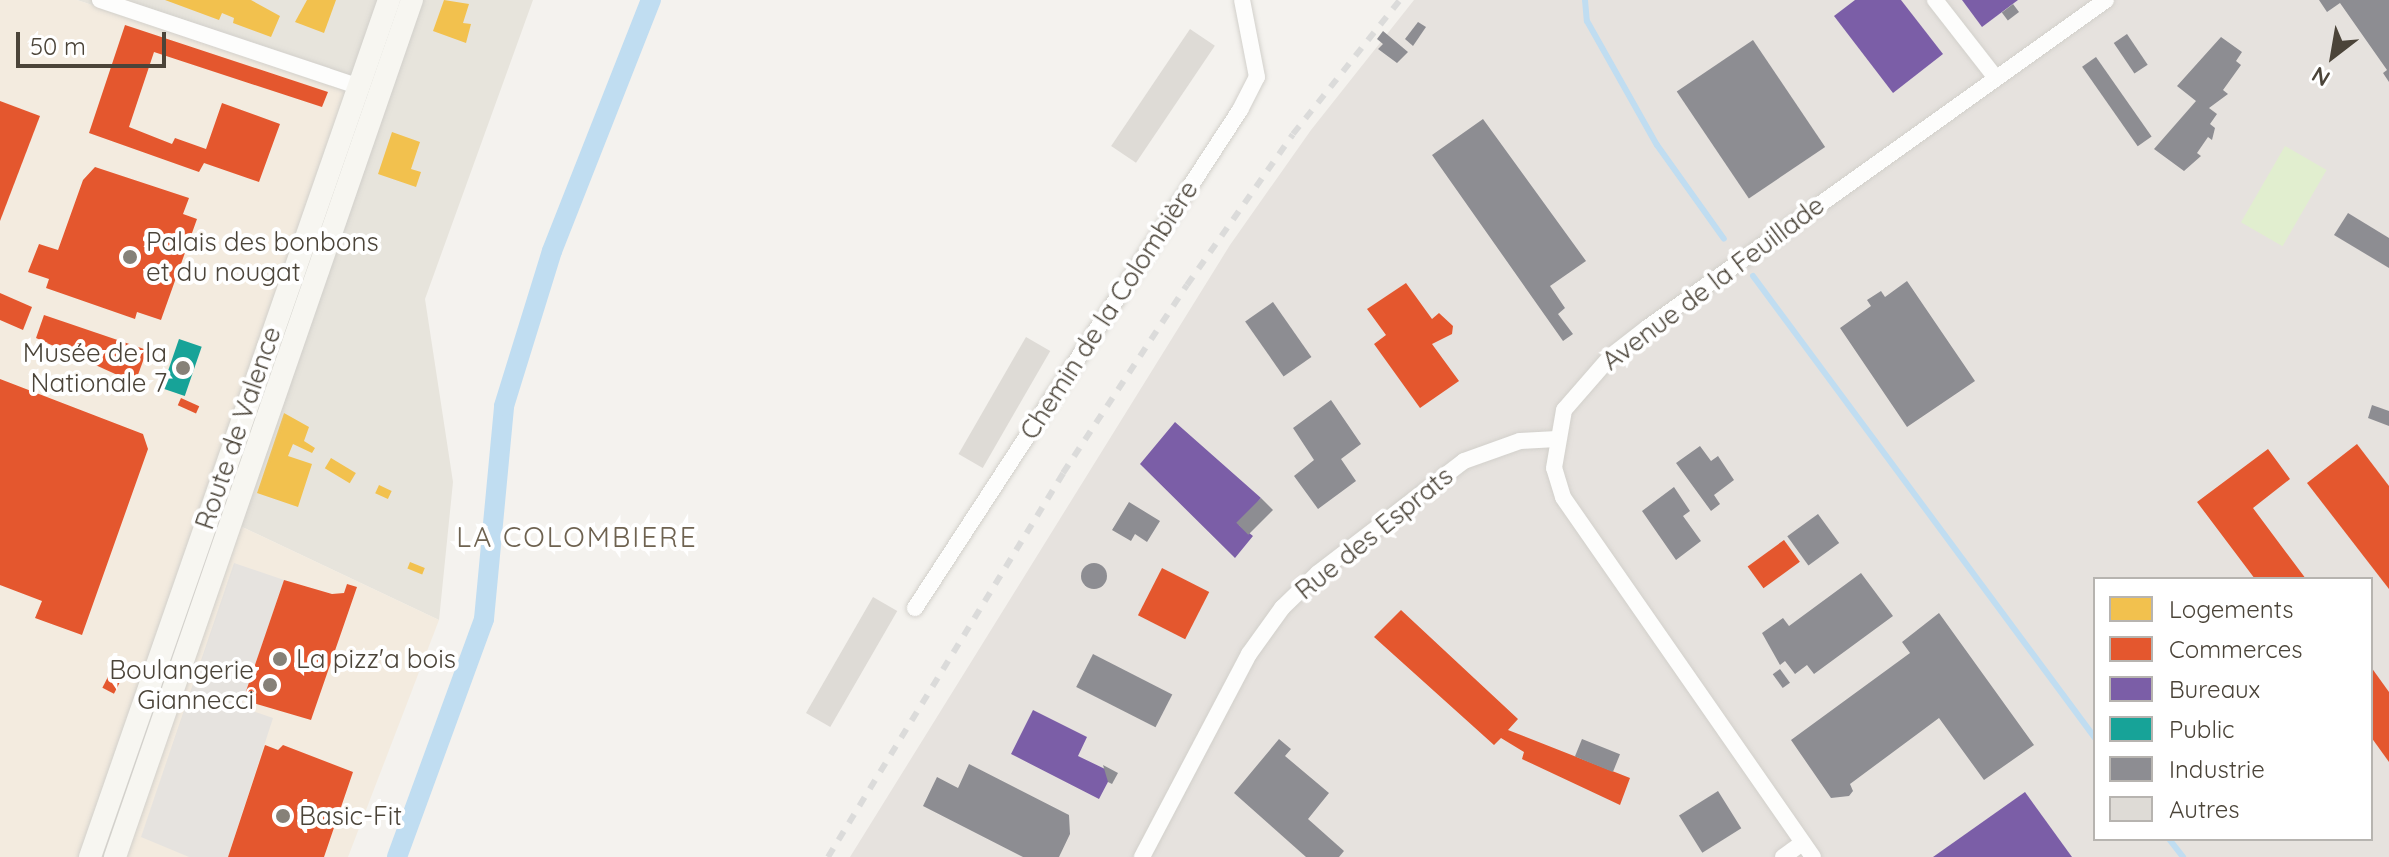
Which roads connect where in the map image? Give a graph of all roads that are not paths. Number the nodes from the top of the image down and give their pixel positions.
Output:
1 (100, 0) edge
2 (389, 0) edge
3 (412, 0) edge
4 (1242, 0) edge
5 (1935, 0) edge
6 (2106, 0) edge
7 (1996, 78) junction
8 (357, 86) junction
9 (1557, 439) junction
10 (915, 608) dead end
11 (1802, 843) junction
12 (90, 857) edge
13 (115, 857) edge
14 (1142, 857) edge
15 (1783, 857) edge
16 (1813, 857) edge

1 - 8 street
2 - 8 main road, Route de Valence
3 - 13 main road, Route de Valence
4 - 10 street, Chemin de la Colombière
5 - 7 street
6 - 7 street, Avenue de la Feuillade
7 - 9 street, Avenue de la Feuillade
8 - 12 main road, Route de Valence
9 - 11 street, Avenue de la Feuillade
9 - 14 street, Rue des Esprats
11 - 15 street
11 - 16 street, Avenue de la Feuillade

